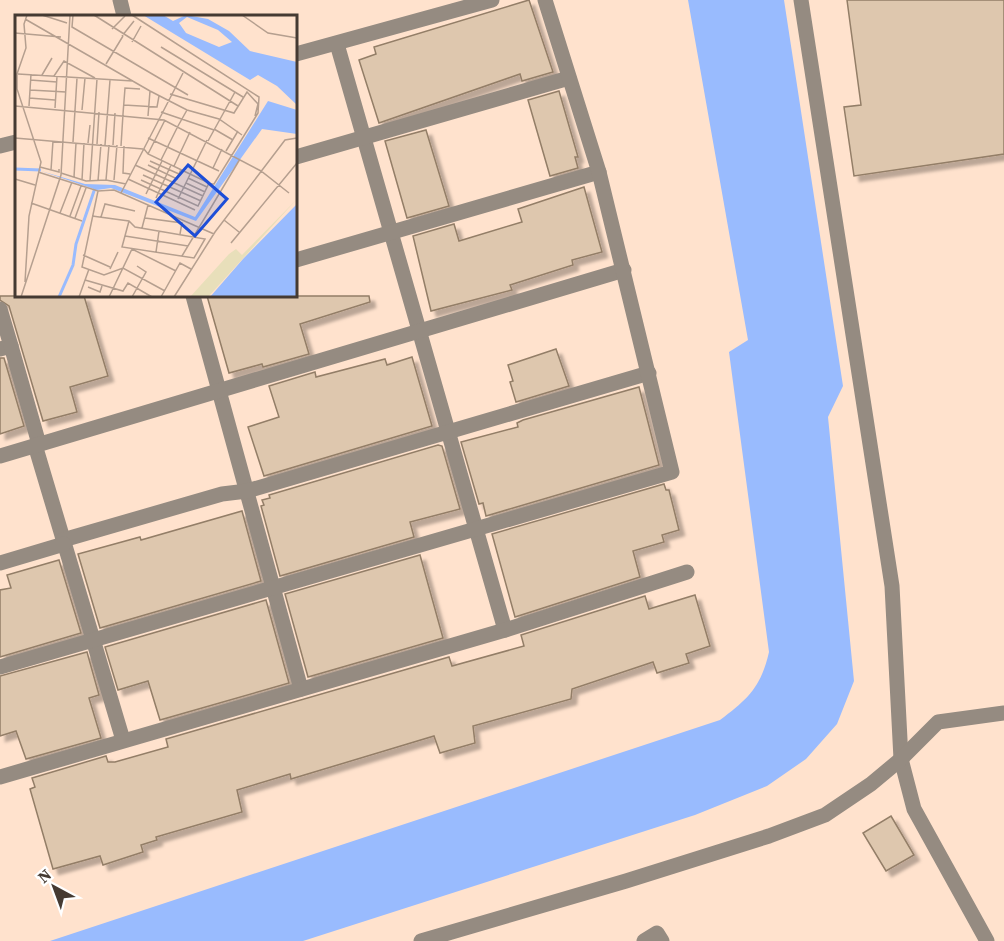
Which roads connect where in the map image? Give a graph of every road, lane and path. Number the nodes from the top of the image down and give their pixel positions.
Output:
1 (120, 0) edge
2 (492, 0) edge
3 (801, 0) edge
4 (550, 3) edge
5 (124, 15) edge
6 (337, 44) junction
7 (297, 54) edge
8 (569, 78) junction
9 (364, 138) junction
10 (15, 142) edge
11 (0, 146) edge
12 (297, 157) edge
13 (599, 172) junction
14 (391, 232) junction
15 (297, 260) edge
16 (624, 270) junction
17 (192, 297) edge
18 (0, 309) edge
19 (419, 331) junction
20 (5, 347) edge
21 (649, 373) junction
22 (220, 392) junction
23 (448, 432) junction
24 (37, 445) junction
25 (0, 456) edge
26 (248, 491) junction
27 (476, 530) junction
28 (64, 542) junction
29 (0, 563) edge
30 (687, 572) dead end
31 (274, 586) junction
32 (505, 630) junction
33 (93, 640) junction
34 (0, 667) edge
35 (301, 689) junction
36 (1004, 713) edge
37 (123, 740) junction
38 (901, 759) junction
39 (0, 777) edge
40 (421, 941) edge
41 (644, 941) edge
42 (662, 941) edge
43 (987, 941) edge

1 - 5 street
2 - 6 street
3 - 38 street
4 - 8 street
6 - 7 street
6 - 9 street
8 - 9 street
8 - 13 street
9 - 12 street
9 - 14 street
10 - 11 street
13 - 14 street
13 - 16 street
14 - 15 street
14 - 19 street
16 - 19 street
16 - 21 street
17 - 22 street
18 - 20 street
19 - 22 street
19 - 23 street
20 - 24 street
21 - 23 street
21 - 27 street
22 - 24 street
22 - 26 street
23 - 26 street
23 - 27 street
24 - 25 street
24 - 28 street
26 - 28 street
26 - 31 street
27 - 31 street
27 - 32 street
28 - 29 street
28 - 33 street
30 - 32 street
31 - 33 street
31 - 35 street
32 - 35 street
33 - 34 street
33 - 37 street
35 - 37 street
36 - 38 street
37 - 39 street
38 - 40 street
38 - 43 street
41 - 42 street

